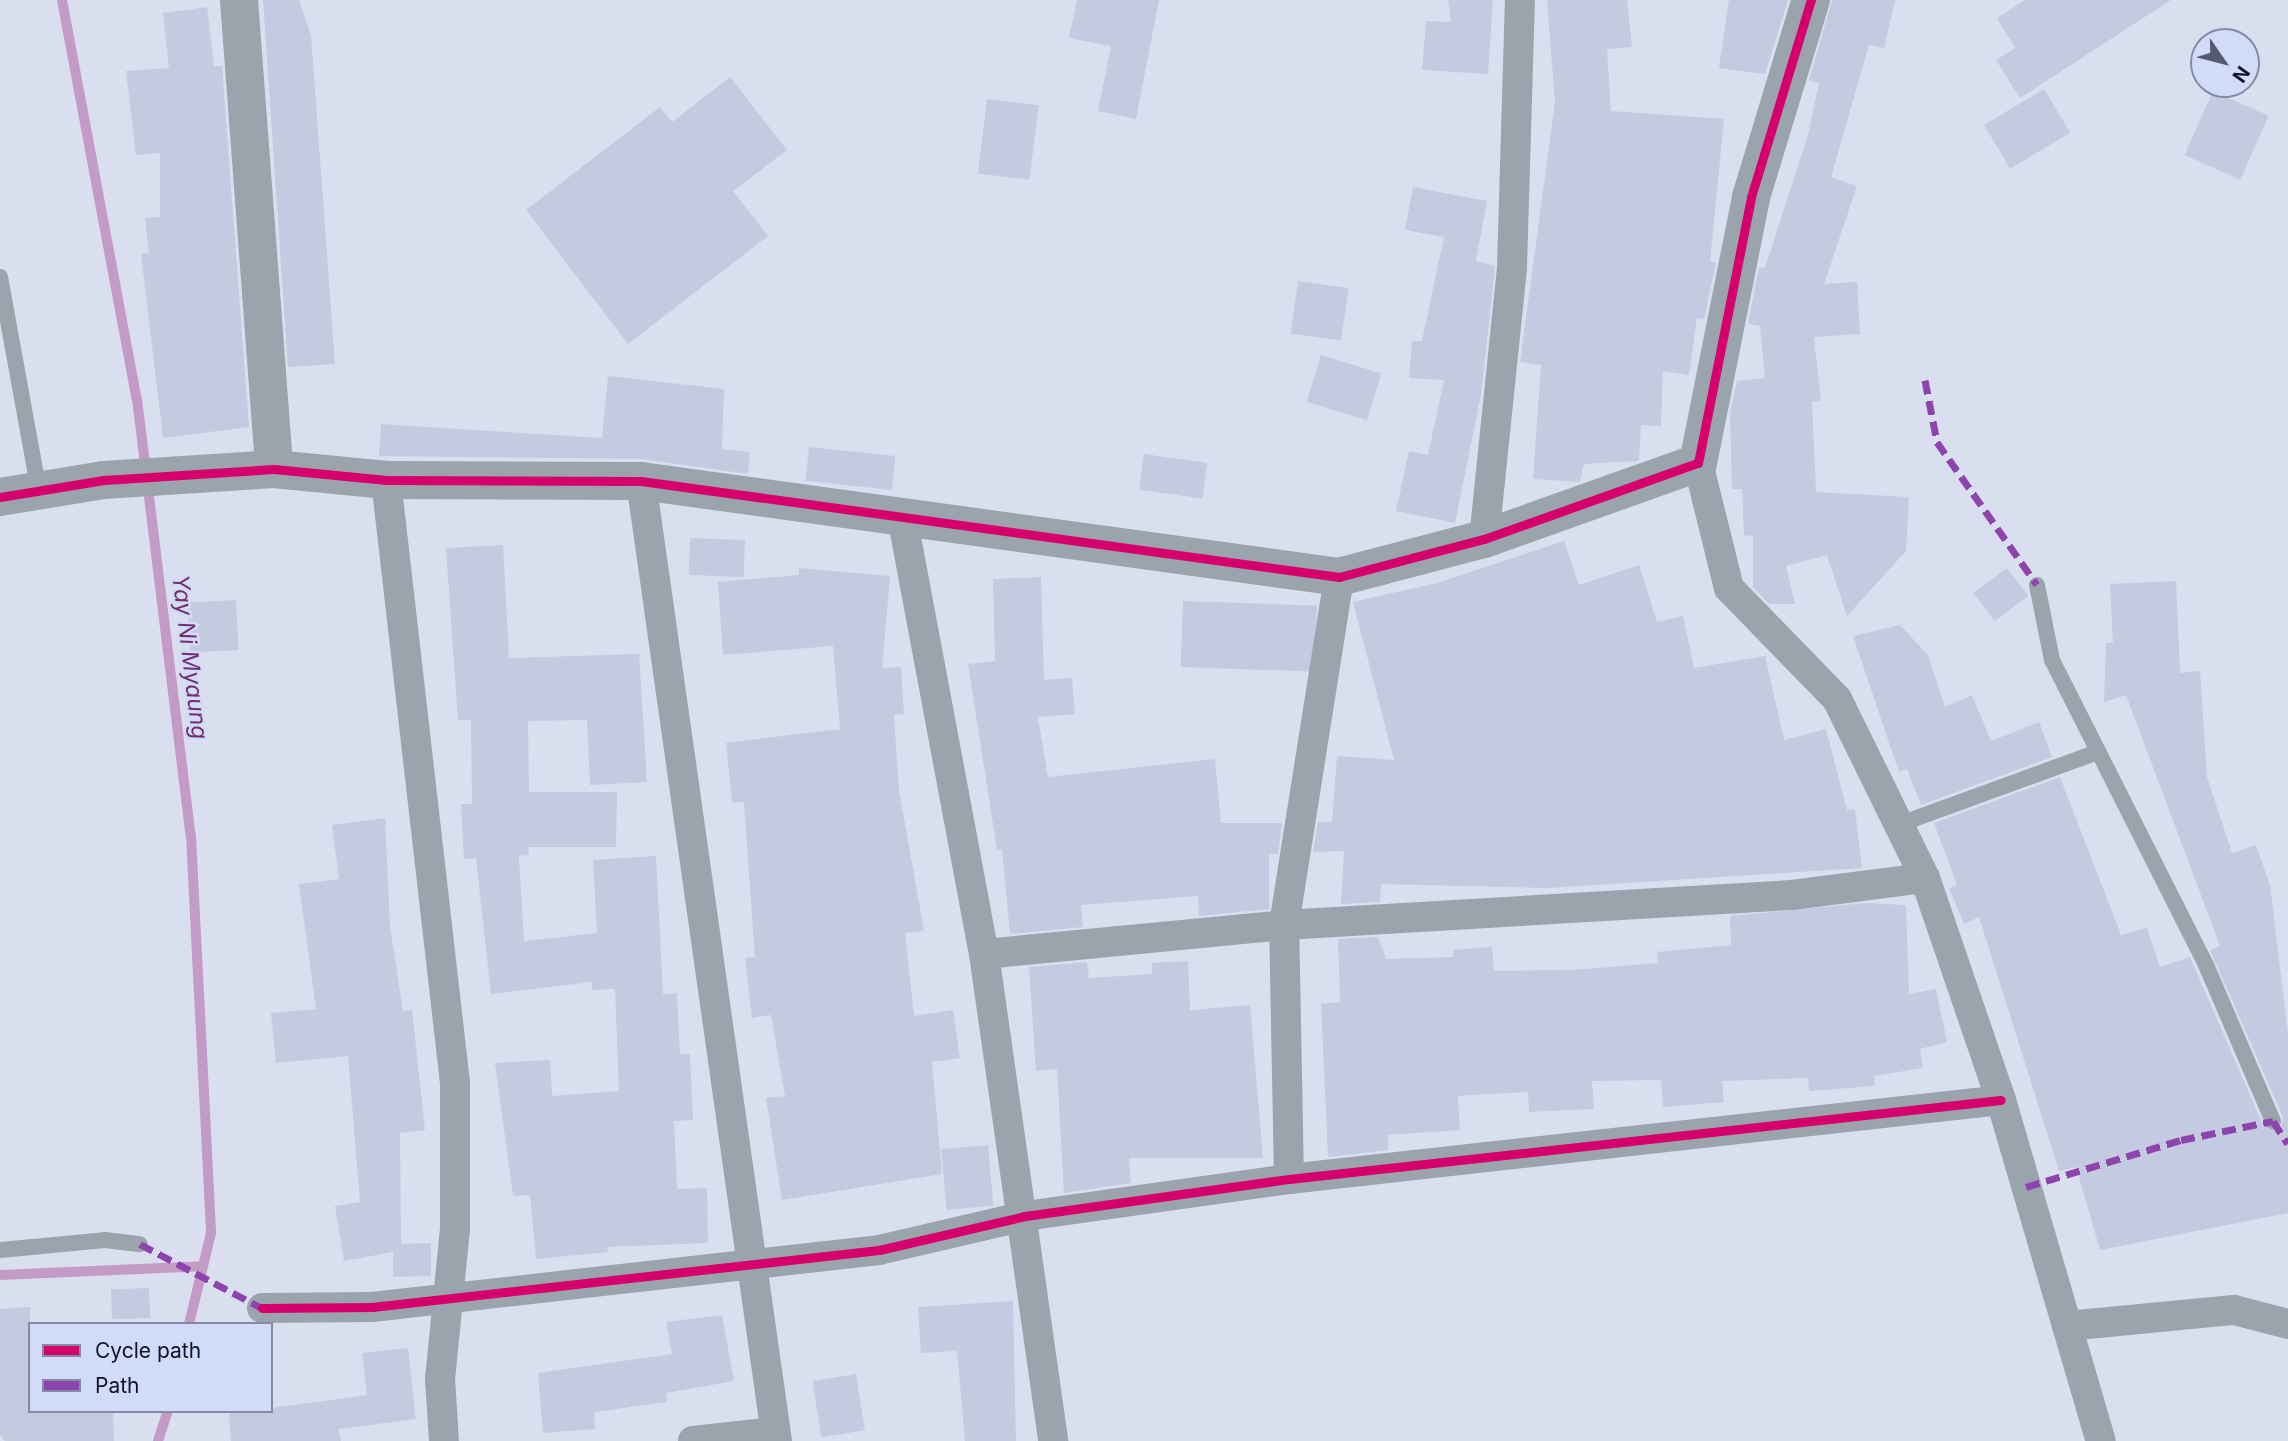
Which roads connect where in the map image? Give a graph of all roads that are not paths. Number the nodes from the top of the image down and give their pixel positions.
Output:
1 (239, 0) edge
2 (1520, 0) edge
3 (1811, 0) edge
4 (0, 277) edge
5 (1698, 463) junction
6 (274, 468) junction
7 (386, 480) junction
8 (641, 481) junction
9 (39, 491) junction
10 (0, 497) edge
11 (902, 516) junction
12 (1484, 539) junction
13 (1339, 577) junction
14 (2037, 585) dead end
15 (2098, 752) junction
16 (1900, 824) junction
17 (1925, 878) junction
18 (1284, 925) junction
19 (984, 954) junction
20 (2001, 1100) junction
21 (2273, 1121) dead end
22 (1289, 1179) junction
23 (1025, 1216) junction
24 (140, 1244) dead end
25 (0, 1250) edge
26 (752, 1263) junction
27 (444, 1299) junction
28 (262, 1308) dead end
29 (2288, 1324) edge
30 (2067, 1326) junction
31 (776, 1436) edge
32 (444, 1441) edge
33 (693, 1441) edge
34 (1054, 1441) edge
35 (2101, 1441) edge

1 - 6 street
2 - 12 street
3 - 5 street
4 - 9 lane
5 - 12 street
5 - 16 street
6 - 7 street
6 - 9 street
7 - 8 street
7 - 27 street
8 - 11 street
8 - 26 street
9 - 10 street
11 - 13 street
11 - 19 street
12 - 13 street
13 - 18 street
14 - 15 lane
15 - 16 lane
15 - 21 lane
16 - 17 street
17 - 18 street
17 - 20 street
18 - 19 street
18 - 22 street
19 - 23 street
20 - 22 street
20 - 30 street
22 - 23 street
23 - 26 street
23 - 34 street
24 - 25 lane
26 - 27 street
26 - 31 street
27 - 28 street
27 - 32 street
29 - 30 street
30 - 35 street
31 - 33 street

